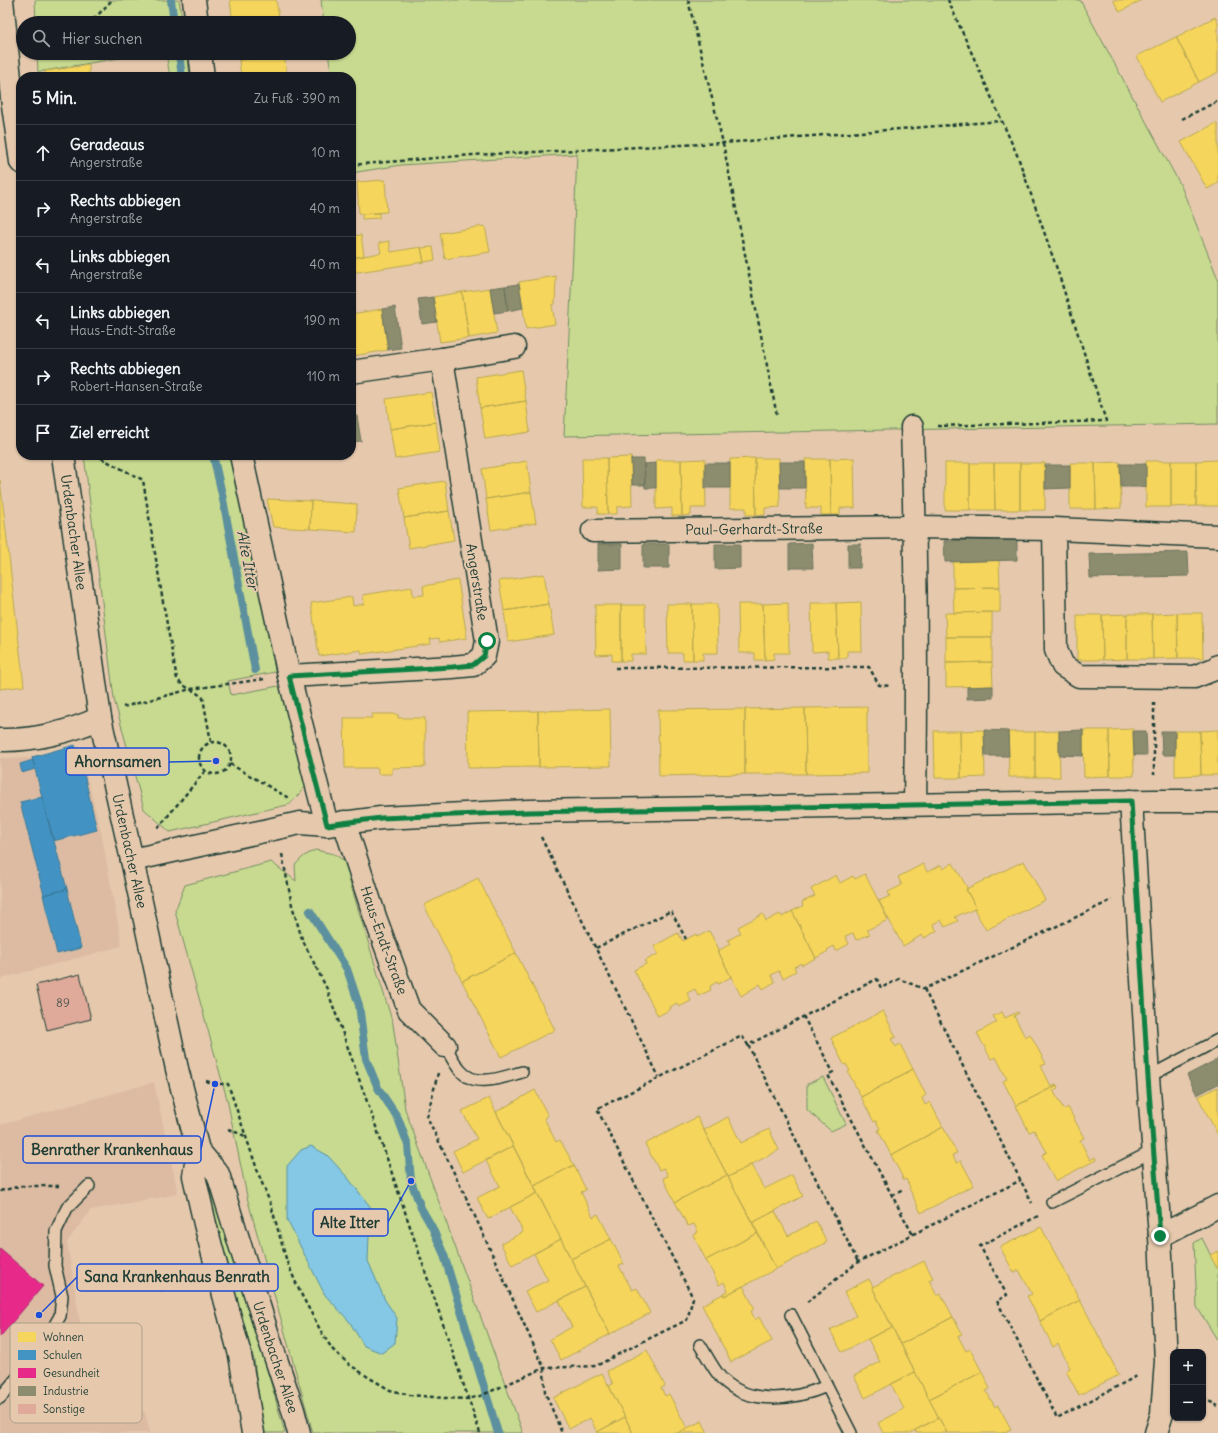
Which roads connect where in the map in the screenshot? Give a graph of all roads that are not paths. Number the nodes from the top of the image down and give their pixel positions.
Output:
1 (2, 0) edge
2 (194, 0) edge
3 (196, 16) edge
4 (201, 60) edge
5 (202, 72) edge
6 (6, 99) edge
7 (16, 141) edge
8 (514, 348) dead end
9 (442, 359) junction
10 (356, 371) edge
11 (912, 427) road end
12 (64, 460) edge
13 (242, 460) edge
14 (915, 527) junction
15 (1054, 529) junction
16 (593, 531) dead end
17 (1218, 536) edge
18 (1218, 666) edge
19 (289, 676) junction
20 (100, 718) junction
21 (0, 740) edge
22 (1131, 801) junction
23 (1218, 801) edge
24 (915, 804) junction
25 (336, 824) junction
26 (132, 860) junction
27 (1218, 1040) edge
28 (445, 1046) joint
29 (522, 1072) dead end
30 (1148, 1077) junction
31 (198, 1150) junction
32 (1153, 1151) junction
33 (89, 1186) road end
34 (1052, 1202) dead end
35 (1218, 1206) edge
36 (1160, 1236) junction
37 (791, 1315) road end
38 (56, 1323) edge
39 (700, 1345) dead end
40 (10, 1386) edge
41 (827, 1386) junction
42 (0, 1398) edge
43 (253, 1433) edge
44 (299, 1433) edge
45 (851, 1433) edge
46 (1156, 1433) edge

1 - 6 street
2 - 3 street
4 - 5 street
6 - 7 street
8 - 9 street
9 - 10 street
9 - 19 street, Angerstraße
11 - 14 street
12 - 20 street, Urdenbacher Allee
13 - 19 street
14 - 15 street, Paul-Gerhardt-Straße
14 - 16 street, Paul-Gerhardt-Straße
14 - 24 street
15 - 17 street, Paul-Gerhardt-Straße
15 - 18 street
19 - 25 street
20 - 21 street
20 - 26 street, Urdenbacher Allee
22 - 23 street
22 - 24 street
22 - 30 street
24 - 25 street
25 - 26 street
25 - 28 street, Haus-Endt-Straße
26 - 31 street, Urdenbacher Allee
27 - 30 lane
28 - 29 lane
30 - 32 street
31 - 43 street, Urdenbacher Allee
31 - 44 street, Urdenbacher Allee
32 - 34 lane
32 - 36 street
33 - 38 lane
35 - 36 street
36 - 46 street
37 - 41 lane
39 - 41 lane
40 - 42 lane
41 - 45 lane

